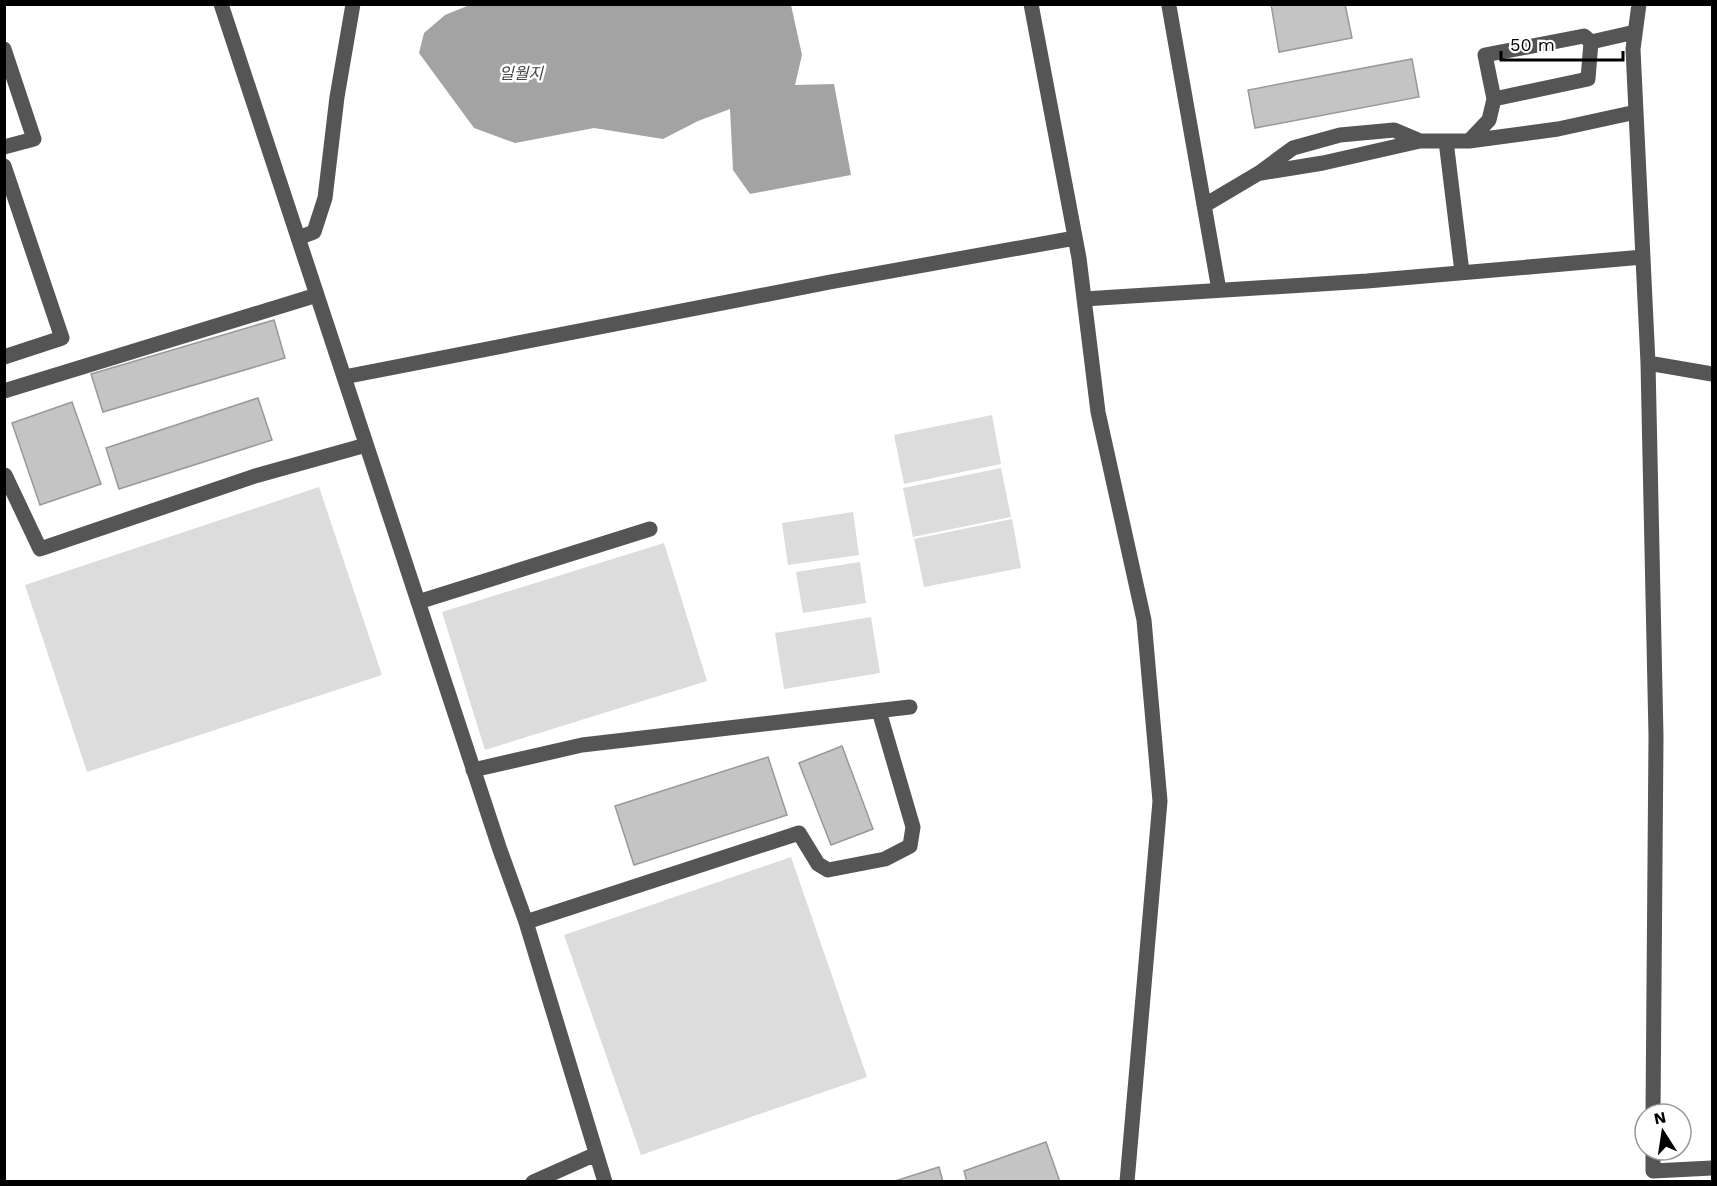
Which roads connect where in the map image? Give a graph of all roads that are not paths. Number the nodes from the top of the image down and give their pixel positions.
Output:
1 (221, 4) edge
2 (353, 4) edge
3 (1031, 4) edge
4 (1639, 4) edge
5 (1169, 6) edge
6 (1635, 32) junction
7 (1591, 42) junction
8 (4, 49) edge
9 (1494, 99) junction
10 (1636, 112) junction
11 (1420, 141) junction
12 (1446, 141) junction
13 (1469, 141) junction
14 (4, 147) edge
15 (4, 166) edge
16 (1259, 173) junction
17 (1205, 205) junction
18 (298, 238) junction
19 (1075, 238) junction
20 (1643, 256) junction
21 (1462, 272) junction
22 (1219, 290) junction
23 (316, 295) junction
24 (1084, 299) junction
25 (4, 357) edge
26 (1647, 363) junction
27 (1713, 374) edge
28 (344, 377) junction
29 (4, 391) edge
30 (366, 445) junction
31 (5, 475) edge
32 (650, 529) dead end
33 (418, 602) junction
34 (910, 707) dead end
35 (879, 711) junction
36 (473, 770) junction
37 (526, 922) junction
38 (1653, 1102) edge
39 (596, 1154) junction
40 (1653, 1162) edge
41 (1713, 1168) edge
42 (533, 1182) edge
43 (605, 1182) edge
44 (1127, 1182) edge

1 - 18 lane
2 - 18 lane
3 - 19 lane
4 - 6 lane
5 - 17 lane
6 - 7 lane
6 - 10 lane
7 - 9 lane
7 - 9 lane
8 - 14 lane
9 - 13 lane
10 - 13 lane
10 - 20 lane
11 - 12 lane
11 - 16 lane
11 - 16 lane
12 - 13 lane
12 - 21 lane
15 - 25 lane
16 - 17 lane
17 - 22 lane
18 - 23 lane
19 - 24 lane
19 - 28 lane
20 - 21 lane
20 - 26 lane
21 - 22 lane
22 - 24 lane
23 - 28 lane
23 - 29 lane
24 - 44 lane
26 - 27 lane
26 - 38 lane
28 - 30 lane
30 - 31 lane
30 - 33 lane
32 - 33 lane
33 - 36 lane
34 - 35 lane
35 - 36 lane
35 - 37 lane
36 - 37 lane
37 - 39 lane
39 - 42 lane
39 - 43 lane
40 - 41 lane

